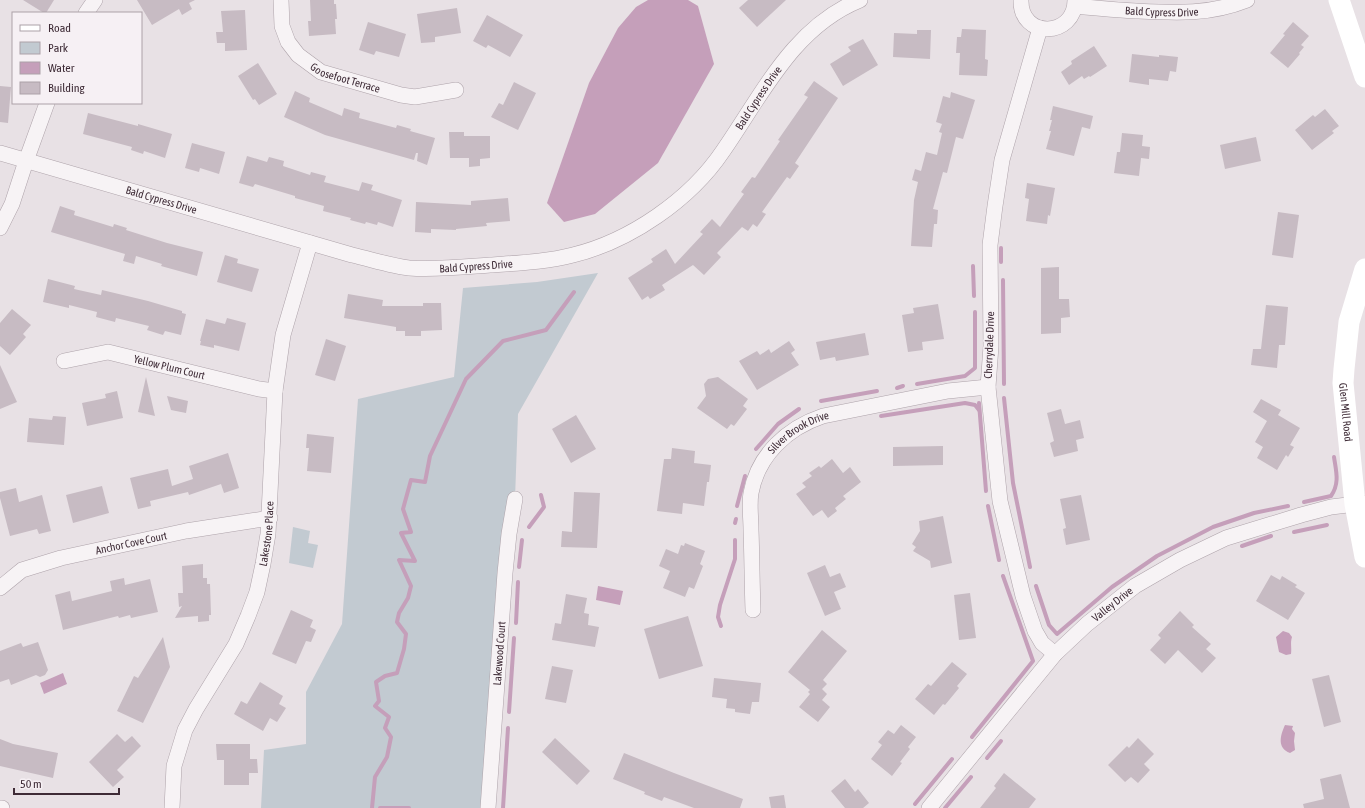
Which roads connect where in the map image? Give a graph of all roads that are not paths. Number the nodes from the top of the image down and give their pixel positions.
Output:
1 (95, 0) edge
2 (280, 0) edge
3 (860, 0) edge
4 (1020, 0) edge
5 (1247, 0) edge
6 (1339, 0) edge
7 (1075, 3) edge
8 (87, 12) edge
9 (1040, 28) junction
10 (1365, 77) edge
11 (456, 90) dead end
12 (48, 104) edge
13 (0, 153) edge
14 (26, 161) junction
15 (0, 228) edge
16 (310, 243) junction
17 (1365, 269) edge
18 (64, 362) dead end
19 (988, 387) junction
20 (275, 391) junction
21 (515, 499) dead end
22 (1360, 503) edge
23 (270, 518) junction
24 (1365, 556) edge
25 (0, 588) edge
26 (753, 610) dead end
27 (1055, 654) junction
28 (172, 808) edge
29 (488, 808) edge
30 (929, 808) edge

1 - 8 street
2 - 11 street, Goosefoot Terrace
3 - 16 street, Bald Cypress Drive
4 - 9 street
5 - 7 street, Bald Cypress Drive
6 - 10 main road
7 - 9 street
9 - 19 street, Cherrydale Drive
12 - 14 street
13 - 14 street, Bald Cypress Drive
14 - 15 street
14 - 16 street, Bald Cypress Drive
16 - 20 street, Lakestone Place
17 - 22 main road, Glen Mill Road
18 - 20 street, Yellow Plum Court
19 - 26 street, Silver Brook Drive
19 - 27 street, Cherrydale Drive
20 - 23 street, Lakestone Place
21 - 29 street, Lakewood Court
22 - 24 main road, Glen Mill Road
22 - 27 street, Valley Drive
23 - 25 street, Anchor Cove Court
23 - 28 street, Lakestone Place
27 - 30 street, Valley Drive

